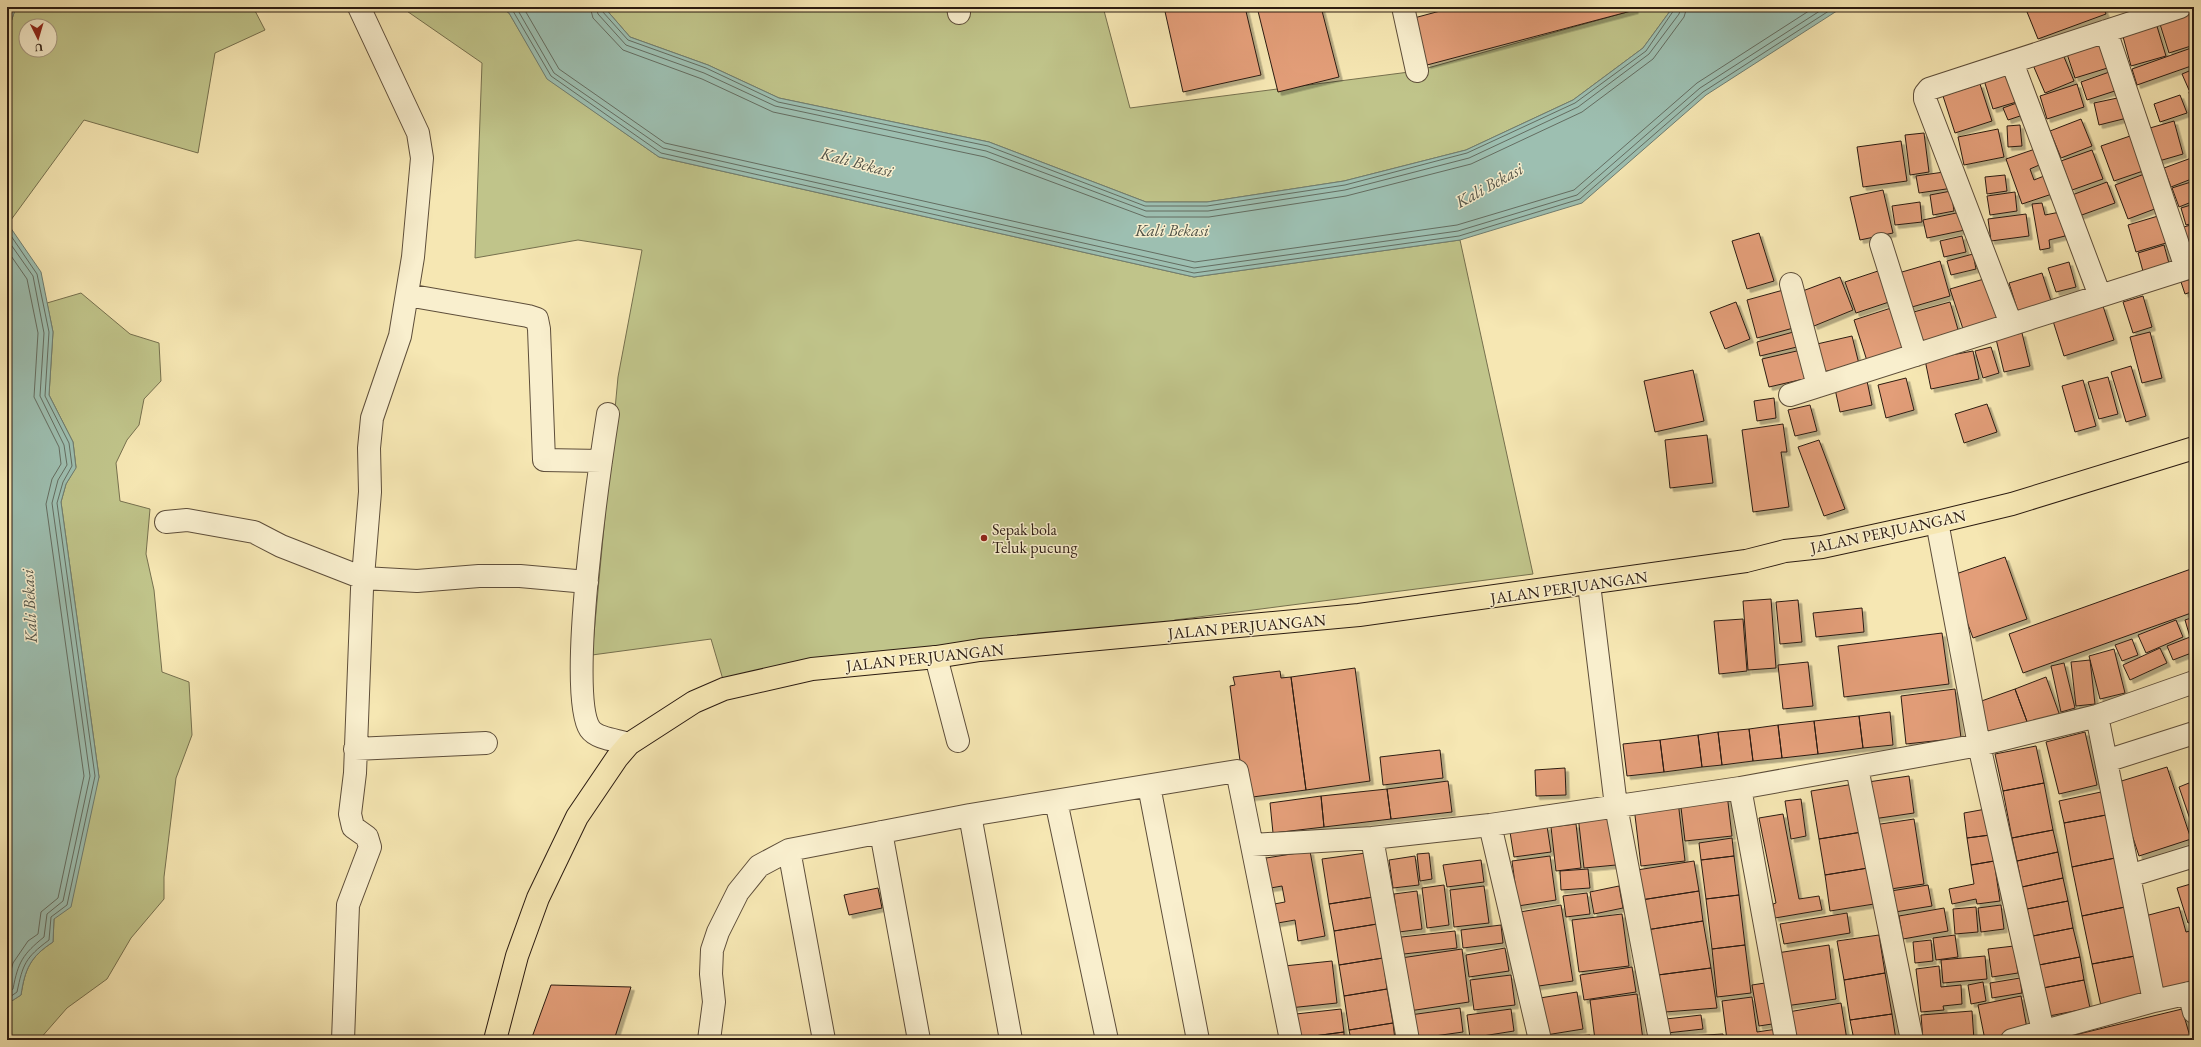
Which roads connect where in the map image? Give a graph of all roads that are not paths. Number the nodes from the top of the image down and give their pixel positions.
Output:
1 (359, 7) edge
2 (1402, 7) edge
3 (2180, 7) edge
4 (2106, 31) junction
5 (2012, 62) junction
6 (1418, 70) dead end
7 (1881, 244) dead end
8 (2190, 267) edge
9 (1791, 284) dead end
10 (407, 294) junction
11 (2100, 296) junction
12 (2011, 324) junction
13 (1916, 355) junction
14 (1818, 386) junction
15 (1790, 395) dead end
16 (608, 414) dead end
17 (2194, 448) edge
18 (601, 461) junction
19 (166, 522) dead end
20 (1936, 522) junction
21 (363, 578) junction
22 (588, 582) junction
23 (1589, 584) junction
24 (936, 657) junction
25 (2194, 682) edge
26 (2097, 716) junction
27 (2194, 733) edge
28 (958, 741) dead end
29 (486, 743) dead end
30 (629, 744) junction
31 (1979, 746) junction
32 (355, 750) junction
33 (2106, 761) junction
34 (1857, 768) junction
35 (1149, 786) junction
36 (1740, 788) junction
37 (1056, 801) junction
38 (1616, 806) junction
39 (970, 815) junction
40 (1490, 825) junction
41 (881, 832) junction
42 (1372, 838) junction
43 (1252, 845) junction
44 (789, 850) junction
45 (2194, 856) edge
46 (2129, 876) junction
47 (2192, 999) edge
48 (2154, 1001) junction
49 (2044, 1036) edge
50 (343, 1040) edge
51 (495, 1040) edge
52 (709, 1040) edge
53 (824, 1040) edge
54 (919, 1040) edge
55 (1011, 1040) edge
56 (1107, 1040) edge
57 (1198, 1040) edge
58 (1291, 1040) edge
59 (1408, 1040) edge
60 (1540, 1040) edge
61 (1660, 1040) edge
62 (1786, 1040) edge
63 (1912, 1040) edge
64 (2012, 1040) edge

1 - 10 street
2 - 6 street
3 - 4 street
4 - 5 street
4 - 8 street
5 - 11 street
5 - 12 street
7 - 13 street
8 - 11 street
9 - 14 street
10 - 18 street
10 - 21 street
11 - 12 street
12 - 13 street
13 - 14 street
14 - 15 street
16 - 18 street
17 - 20 main road, JALAN PERJUANGAN
18 - 22 street
19 - 21 street
20 - 23 main road, JALAN PERJUANGAN
20 - 31 street
21 - 22 street
21 - 32 street
22 - 30 street
23 - 24 main road, JALAN PERJUANGAN
23 - 38 street
24 - 28 street
24 - 30 main road, JALAN PERJUANGAN
25 - 26 street
26 - 31 street
26 - 33 street
27 - 33 street
29 - 32 street
30 - 51 main road, JALAN PERJUANGAN
31 - 34 street
31 - 49 street
32 - 50 street
33 - 46 street
34 - 36 street
34 - 63 street
35 - 37 street
35 - 43 street
35 - 57 street
36 - 38 street
36 - 62 street
37 - 39 street
37 - 56 street
38 - 40 street
38 - 61 street
39 - 41 street
39 - 55 street
40 - 42 street
40 - 60 street
41 - 44 street
41 - 54 street
42 - 43 street
42 - 59 street
43 - 58 street
44 - 52 street
44 - 53 street
45 - 46 street
46 - 48 street
47 - 48 street
48 - 49 street
49 - 64 street

